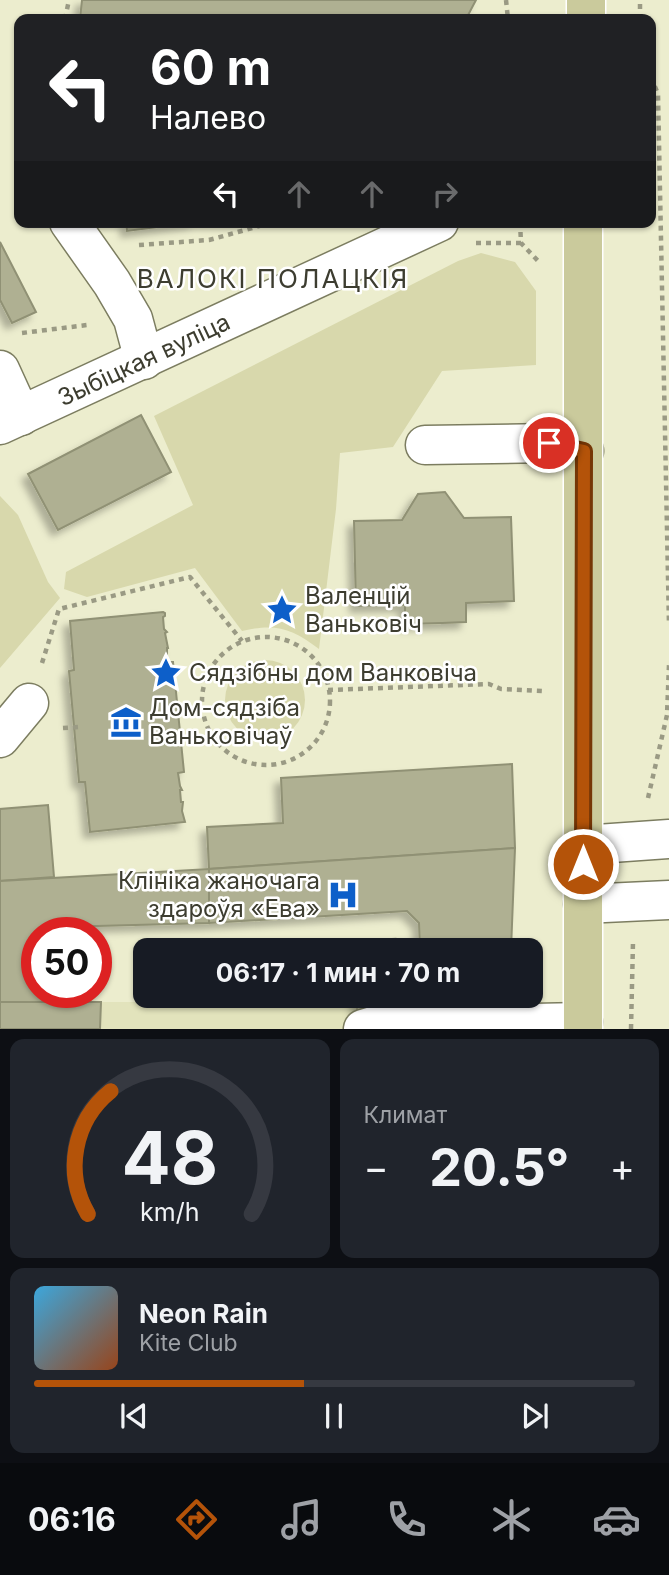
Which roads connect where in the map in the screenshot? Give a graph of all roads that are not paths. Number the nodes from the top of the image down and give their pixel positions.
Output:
1 (72, 228) edge
2 (426, 228) edge
3 (583, 228) edge
4 (144, 360) junction
5 (0, 370) edge
6 (11, 420) edge
7 (425, 445) dead end
8 (584, 451) junction
9 (29, 703) road end
10 (0, 738) edge
11 (669, 839) edge
12 (583, 845) junction
13 (669, 900) edge
14 (583, 904) junction
15 (583, 1025) edge
16 (363, 1029) edge

1 - 4 street
2 - 4 street, Зыбіцкая вуліца
3 - 8 main road
4 - 6 street, Зыбіцкая вуліца
5 - 6 street
7 - 8 street
8 - 12 main road
9 - 10 street
11 - 12 street
12 - 14 main road
13 - 14 street
14 - 15 main road
15 - 16 street

